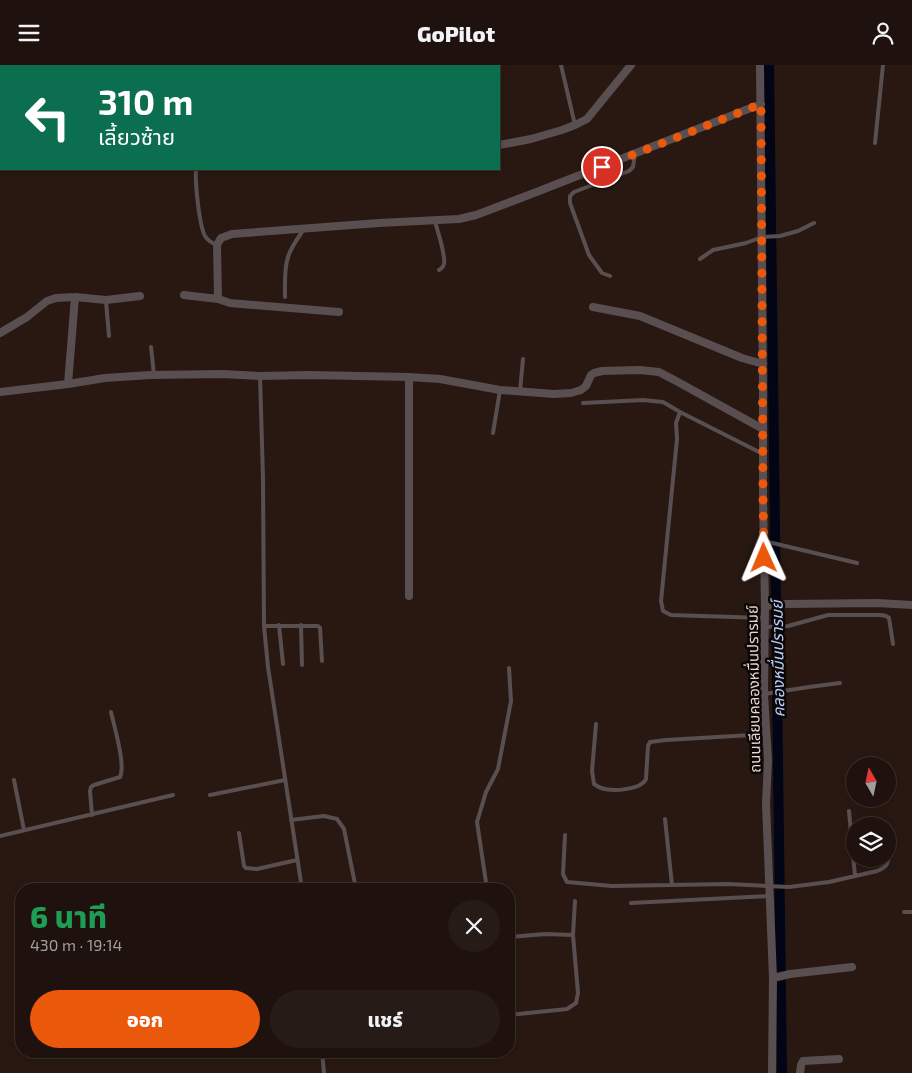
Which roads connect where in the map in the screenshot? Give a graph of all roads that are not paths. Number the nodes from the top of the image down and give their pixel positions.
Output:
1 (561, 65) edge
2 (631, 65) edge
3 (760, 65) edge
4 (883, 65) edge
5 (761, 104) junction
6 (575, 125) junction
7 (875, 143) dead end
8 (500, 145) edge
9 (635, 154) junction
10 (196, 170) edge
11 (434, 221) junction
12 (814, 223) dead end
13 (304, 229) junction
14 (762, 237) junction
15 (217, 245) junction
16 (700, 259) dead end
17 (439, 270) dead end
18 (610, 276) dead end
19 (184, 295) dead end
20 (140, 296) dead end
21 (75, 297) junction
22 (285, 297) dead end
23 (218, 299) junction
24 (106, 300) junction
25 (593, 307) dead end
26 (339, 312) dead end
27 (0, 333) edge
28 (108, 336) dead end
29 (151, 347) dead end
30 (523, 359) dead end
31 (763, 364) junction
32 (154, 375) junction
33 (260, 376) junction
34 (409, 377) junction
35 (68, 384) junction
36 (500, 390) junction
37 (520, 391) junction
38 (0, 392) edge
39 (583, 403) dead end
40 (680, 411) junction
41 (763, 429) junction
42 (493, 433) dead end
43 (763, 454) junction
44 (764, 541) junction
45 (857, 563) dead end
46 (408, 596) dead end
47 (912, 605) edge
48 (765, 606) junction
49 (765, 618) junction
50 (278, 625) junction
51 (301, 625) junction
52 (264, 626) junction
53 (765, 627) junction
54 (893, 644) dead end
55 (322, 661) dead end
56 (283, 664) dead end
57 (302, 665) dead end
58 (510, 667) dead end
59 (840, 683) dead end
60 (764, 694) junction
61 (111, 712) dead end
62 (596, 724) dead end
63 (768, 734) junction
64 (14, 779) dead end
65 (285, 781) junction
66 (173, 795) dead end
67 (210, 795) dead end
68 (849, 811) dead end
69 (92, 815) junction
70 (665, 819) dead end
71 (291, 820) junction
72 (24, 830) junction
73 (239, 833) dead end
74 (564, 835) dead end
75 (0, 836) edge
76 (297, 860) junction
77 (885, 867) edge
78 (855, 876) junction
79 (301, 883) edge
80 (355, 883) edge
81 (486, 883) edge
82 (672, 885) junction
83 (770, 885) junction
84 (770, 896) junction
85 (575, 901) dead end
86 (630, 903) dead end
87 (904, 912) dead end
88 (912, 912) edge
89 (573, 935) junction
90 (515, 937) edge
91 (852, 967) dead end
92 (773, 978) junction
93 (515, 1014) edge
94 (323, 1058) edge
95 (839, 1059) dead end
96 (324, 1073) edge
97 (772, 1073) edge
98 (800, 1073) edge

1 - 6 lane
2 - 6 street
3 - 5 street, ถนนเลียบคลองหมื่นปรารมย์
4 - 7 lane
5 - 9 street
5 - 14 street, ถนนเลียบคลองหมื่นปรารมย์
6 - 8 street
9 - 11 street
9 - 18 lane
10 - 15 lane
11 - 13 street
11 - 17 lane
12 - 14 lane
13 - 15 street
13 - 22 lane
14 - 16 lane
14 - 31 street, ถนนเลียบคลองหมื่นปรารมย์
15 - 23 street
19 - 23 street
20 - 24 street
21 - 24 street
21 - 27 street
21 - 35 street
23 - 26 street
24 - 28 lane
25 - 31 street
29 - 32 lane
30 - 37 lane
31 - 41 street, ถนนเลียบคลองหมื่นปรารมย์
32 - 33 street
32 - 35 street
33 - 34 street
33 - 52 lane
34 - 36 street
34 - 46 street
35 - 38 street
36 - 37 street
36 - 42 lane
37 - 41 street
39 - 40 lane
40 - 43 lane
40 - 49 lane
41 - 43 street, ถนนเลียบคลองหมื่นปรารมย์
43 - 44 street, ถนนเลียบคลองหมื่นปรารมย์
44 - 45 lane
44 - 48 street, ถนนเลียบคลองหมื่นปรารมย์
47 - 48 street
48 - 49 street, ถนนเลียบคลองหมื่นปรารมย์
49 - 53 street, ถนนเลียบคลองหมื่นปรารมย์
50 - 51 lane
50 - 52 lane
50 - 56 lane
51 - 55 lane
51 - 57 lane
52 - 65 lane
53 - 54 lane
53 - 60 street, ถนนเลียบคลองหมื่นปรารมย์
58 - 81 lane
59 - 60 lane
60 - 63 street, ถนนเลียบคลองหมื่นปรารมย์
61 - 69 lane
62 - 63 lane
63 - 83 street, ถนนเลียบคลองหมื่นปรารมย์
64 - 72 lane
65 - 67 lane
65 - 71 lane
66 - 69 lane
68 - 78 lane
69 - 72 lane
70 - 82 lane
71 - 76 lane
71 - 80 lane
72 - 75 lane
73 - 76 lane
74 - 82 lane
76 - 79 lane
77 - 78 lane
78 - 83 lane
82 - 83 lane
83 - 84 street, ถนนเลียบคลองหมื่นปรารมย์
84 - 86 lane
84 - 92 street, ถนนเลียบคลองหมื่นปรารมย์
85 - 89 lane
87 - 88 lane
89 - 90 lane
89 - 93 lane
91 - 92 street
92 - 97 street, ถนนเลียบคลองหมื่นปรารมย์
94 - 96 lane
95 - 98 street

